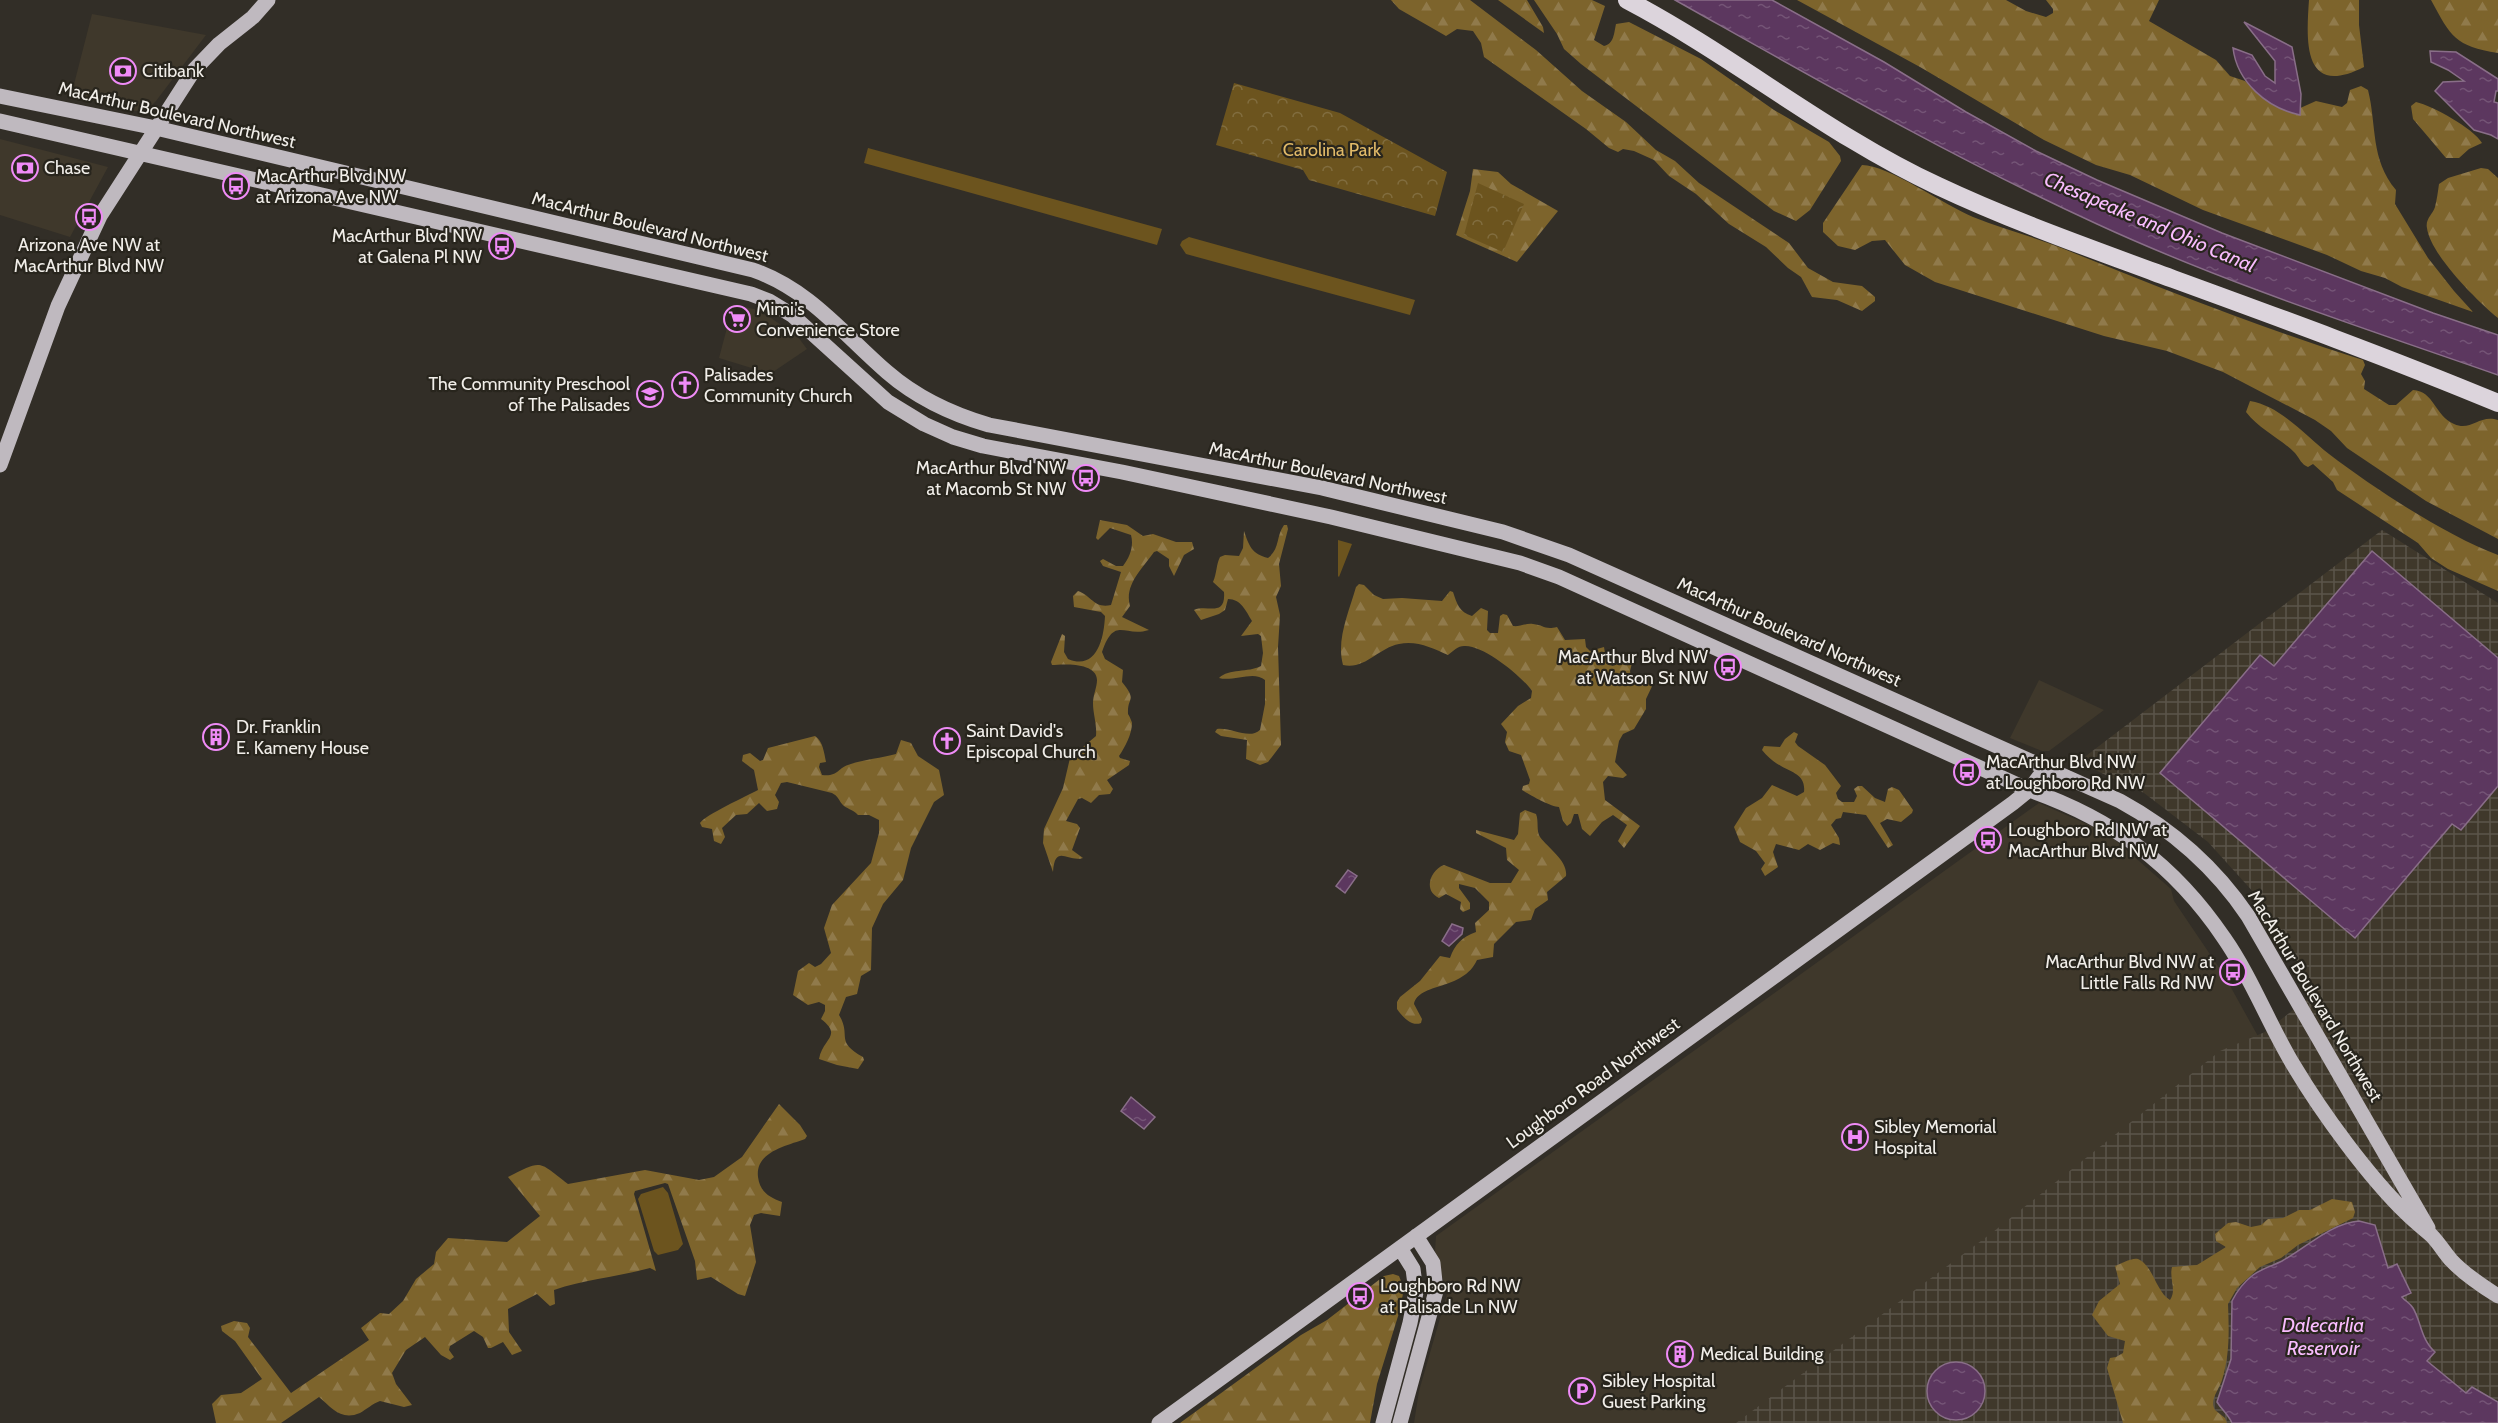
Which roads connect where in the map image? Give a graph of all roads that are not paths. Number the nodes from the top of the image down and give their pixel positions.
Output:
1 (268, 0) edge
2 (1627, 0) edge
3 (0, 96) edge
4 (0, 121) edge
5 (156, 128) junction
6 (140, 153) junction
7 (2498, 403) edge
8 (0, 465) edge
9 (2045, 769) junction
10 (2029, 790) junction
11 (1416, 1236) junction
12 (2432, 1236) junction
13 (1400, 1248) junction
14 (2498, 1296) edge
15 (1159, 1423) edge
16 (1383, 1423) edge
17 (1400, 1423) edge

1 - 5 main road
2 - 7 highway
3 - 5 main road, MacArthur Boulevard Northwest
4 - 6 main road, MacArthur Boulevard Northwest
5 - 6 main road
5 - 9 main road, MacArthur Boulevard Northwest
6 - 8 main road
6 - 10 main road, MacArthur Boulevard Northwest
9 - 10 main road, Loughboro Road Northwest
9 - 12 main road, MacArthur Boulevard Northwest
10 - 11 main road, Loughboro Road Northwest
10 - 12 main road, MacArthur Boulevard Northwest
11 - 13 main road, Loughboro Road Northwest
11 - 17 main road
12 - 14 main road, MacArthur Boulevard Northwest
13 - 15 main road, Loughboro Road Northwest
13 - 16 main road

